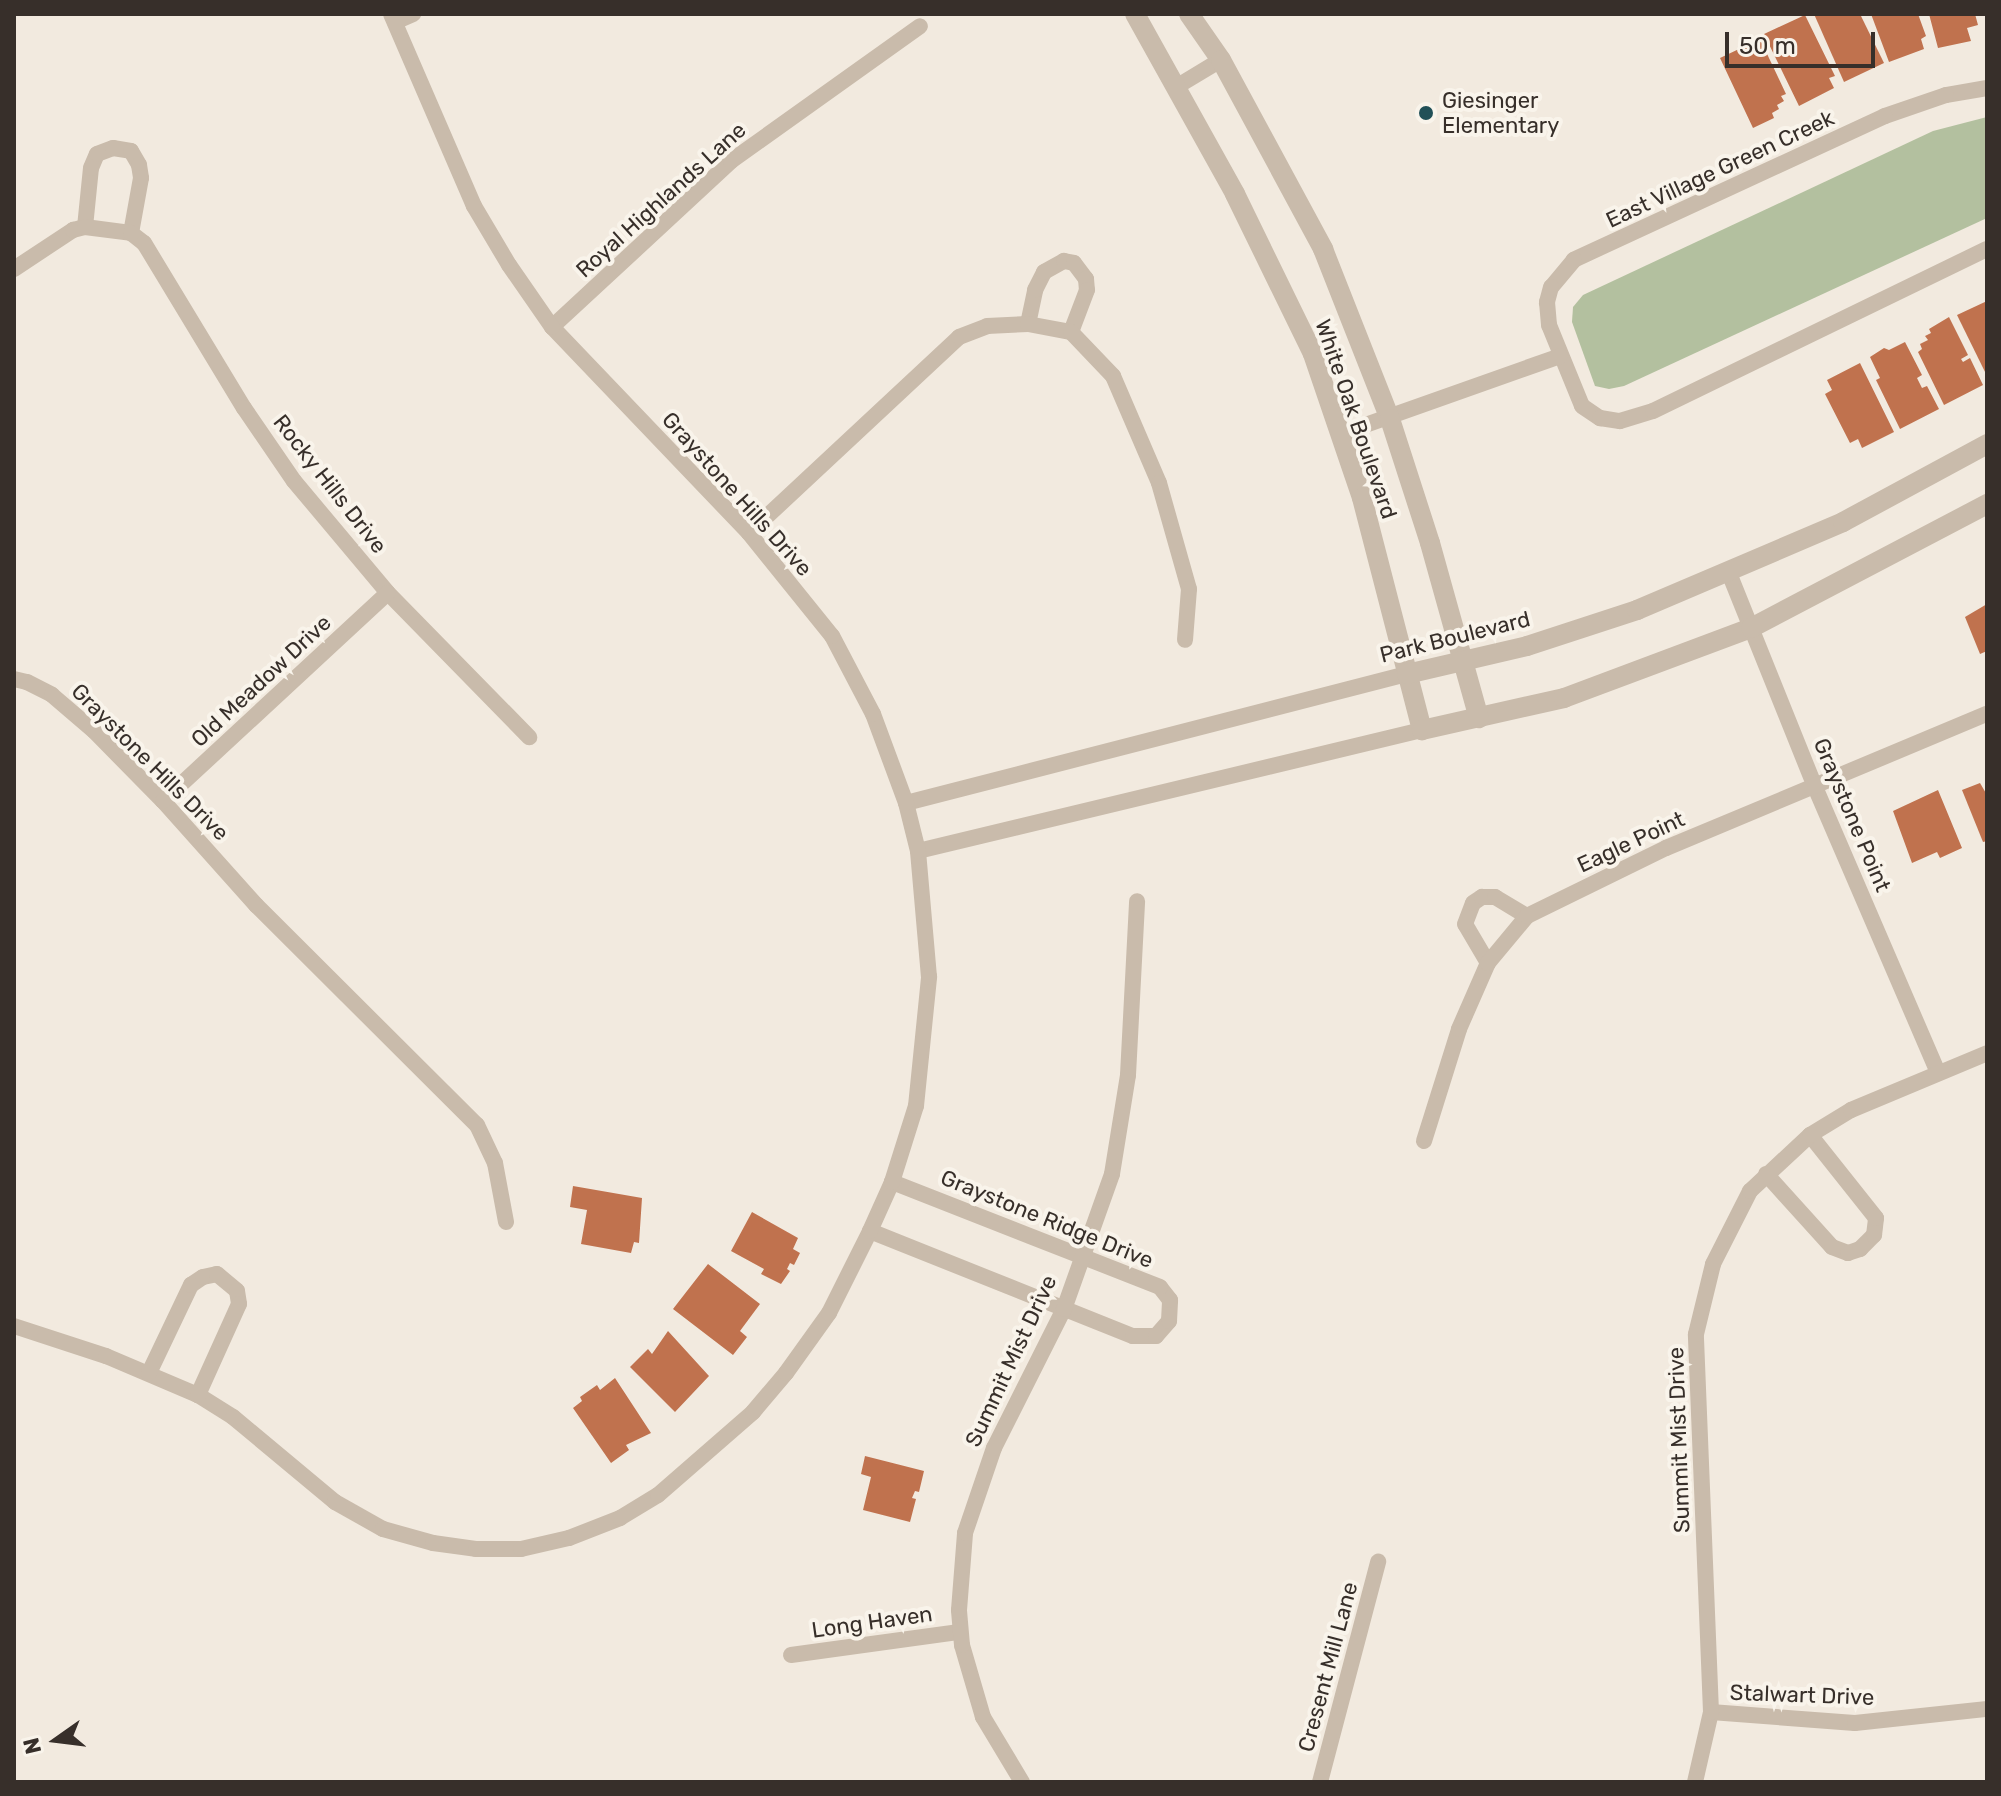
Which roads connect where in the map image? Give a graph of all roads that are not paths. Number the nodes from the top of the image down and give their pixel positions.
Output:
1 (413, 14) edge
2 (1135, 14) edge
3 (1189, 14) edge
4 (393, 18) edge
5 (920, 26) dead end
6 (1221, 60) junction
7 (1176, 87) junction
8 (1987, 88) edge
9 (85, 227) junction
10 (131, 233) junction
11 (1987, 249) edge
12 (14, 269) edge
13 (1028, 324) junction
14 (552, 327) junction
15 (1071, 332) junction
16 (1560, 356) junction
17 (1390, 419) junction
18 (1340, 434) junction
19 (1987, 444) edge
20 (1987, 504) edge
21 (749, 533) junction
22 (1729, 573) junction
23 (388, 593) junction
24 (1751, 628) junction
25 (1185, 640) dead end
26 (1463, 659) junction
27 (1407, 674) junction
28 (14, 679) edge
29 (1987, 714) edge
30 (1479, 718) junction
31 (1422, 730) junction
32 (529, 737) dead end
33 (1815, 787) junction
34 (163, 801) junction
35 (906, 803) junction
36 (918, 851) junction
37 (1137, 901) dead end
38 (1527, 916) junction
39 (1488, 963) junction
40 (1987, 1053) edge
41 (1938, 1072) junction
42 (1810, 1135) junction
43 (1424, 1141) dead end
44 (1766, 1174) junction
45 (892, 1182) junction
46 (506, 1222) dead end
47 (870, 1231) junction
48 (1081, 1256) junction
49 (1064, 1309) junction
50 (14, 1326) edge
51 (149, 1373) junction
52 (198, 1395) junction
53 (1378, 1562) dead end
54 (959, 1632) junction
55 (791, 1655) dead end
56 (1987, 1709) edge
57 (1711, 1712) junction
58 (1022, 1782) edge
59 (1320, 1782) edge
60 (1695, 1782) edge

1 - 4 street
2 - 7 street, White Oak Boulevard
3 - 6 street, White Oak Boulevard
4 - 14 street, Graystone Hills Drive
5 - 14 street, Royal Highlands Lane
6 - 7 street
6 - 17 street, White Oak Boulevard
7 - 18 street, White Oak Boulevard
8 - 16 street, East Village Green Creek
9 - 10 street
9 - 10 street
9 - 12 street
10 - 23 street, Rocky Hills Drive
11 - 16 street, East Village Green Creek
13 - 15 street
13 - 15 street
13 - 21 street
14 - 21 street, Graystone Hills Drive
15 - 25 street
16 - 17 street
17 - 18 street
17 - 26 street, White Oak Boulevard
18 - 27 street, White Oak Boulevard
19 - 22 street, Park Boulevard
20 - 24 street
21 - 35 street, Graystone Hills Drive
22 - 24 street, Graystone Point
22 - 26 street, Park Boulevard
23 - 32 street, Rocky Hills Drive
23 - 34 street, Old Meadow Drive
24 - 30 street
24 - 33 street, Graystone Point
26 - 27 street, Park Boulevard
26 - 30 street, White Oak Boulevard
27 - 31 street, White Oak Boulevard
27 - 35 street, Park Boulevard
28 - 34 street, Graystone Hills Drive
29 - 33 street, Eagle Point
30 - 31 street
31 - 36 street
33 - 38 street, Eagle Point
33 - 41 street, Graystone Point
34 - 46 street, Graystone Hills Drive
35 - 36 street, Graystone Hills Drive
36 - 45 street, Graystone Hills Drive
37 - 48 street, Summit Mist Drive
38 - 39 street, Eagle Point
38 - 39 street
39 - 43 street, Eagle Point
40 - 41 street, Summit Mist Drive
41 - 42 street, Summit Mist Drive
42 - 44 street, Summit Mist Drive
42 - 44 street
44 - 57 street, Summit Mist Drive
45 - 47 street, Graystone Hills Drive
45 - 48 street, Graystone Ridge Drive
47 - 49 street, Graystone Ridge Drive
47 - 52 street, Graystone Hills Drive
48 - 49 street, Summit Mist Drive
48 - 49 street, Graystone Ridge Drive
49 - 54 street, Summit Mist Drive
50 - 51 street, Graystone Hills Drive
51 - 52 street, Graystone Hills Drive
51 - 52 street
53 - 59 street, Cresent Mill Lane
54 - 55 street, Long Haven
54 - 58 street, Summit Mist Drive
56 - 57 street, Stalwart Drive
57 - 60 street, Summit Mist Drive

